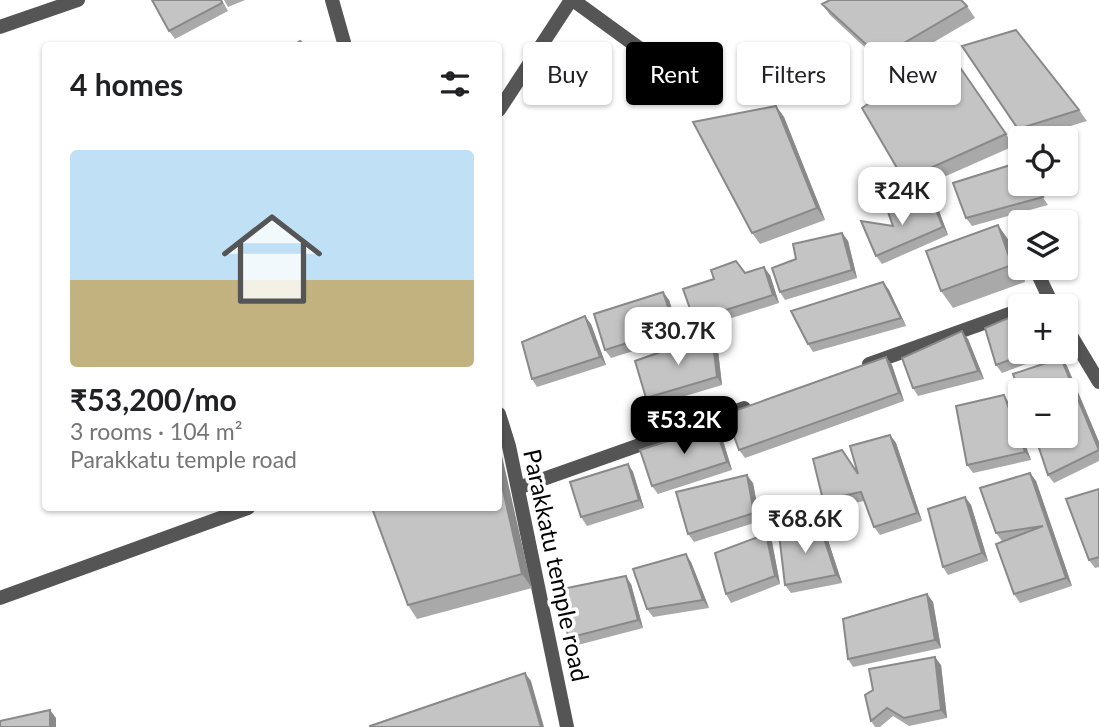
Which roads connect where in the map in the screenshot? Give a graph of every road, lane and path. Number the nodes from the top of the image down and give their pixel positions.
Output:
1 (78, 0) edge
2 (332, 0) edge
3 (572, 0) edge
4 (0, 27) edge
5 (344, 42) edge
6 (630, 42) edge
7 (502, 105) edge
8 (1008, 314) edge
9 (1078, 347) edge
10 (853, 370) edge
11 (1099, 382) edge
12 (763, 402) edge
13 (502, 427) edge
14 (518, 488) junction
15 (240, 511) edge
16 (0, 598) edge
17 (567, 727) edge

1 - 4 street
2 - 5 street
3 - 6 street
3 - 7 street
8 - 10 street
9 - 11 street
12 - 14 street
13 - 14 street, Parakkatu temple road
14 - 17 street, Parakkatu temple road
15 - 16 street

